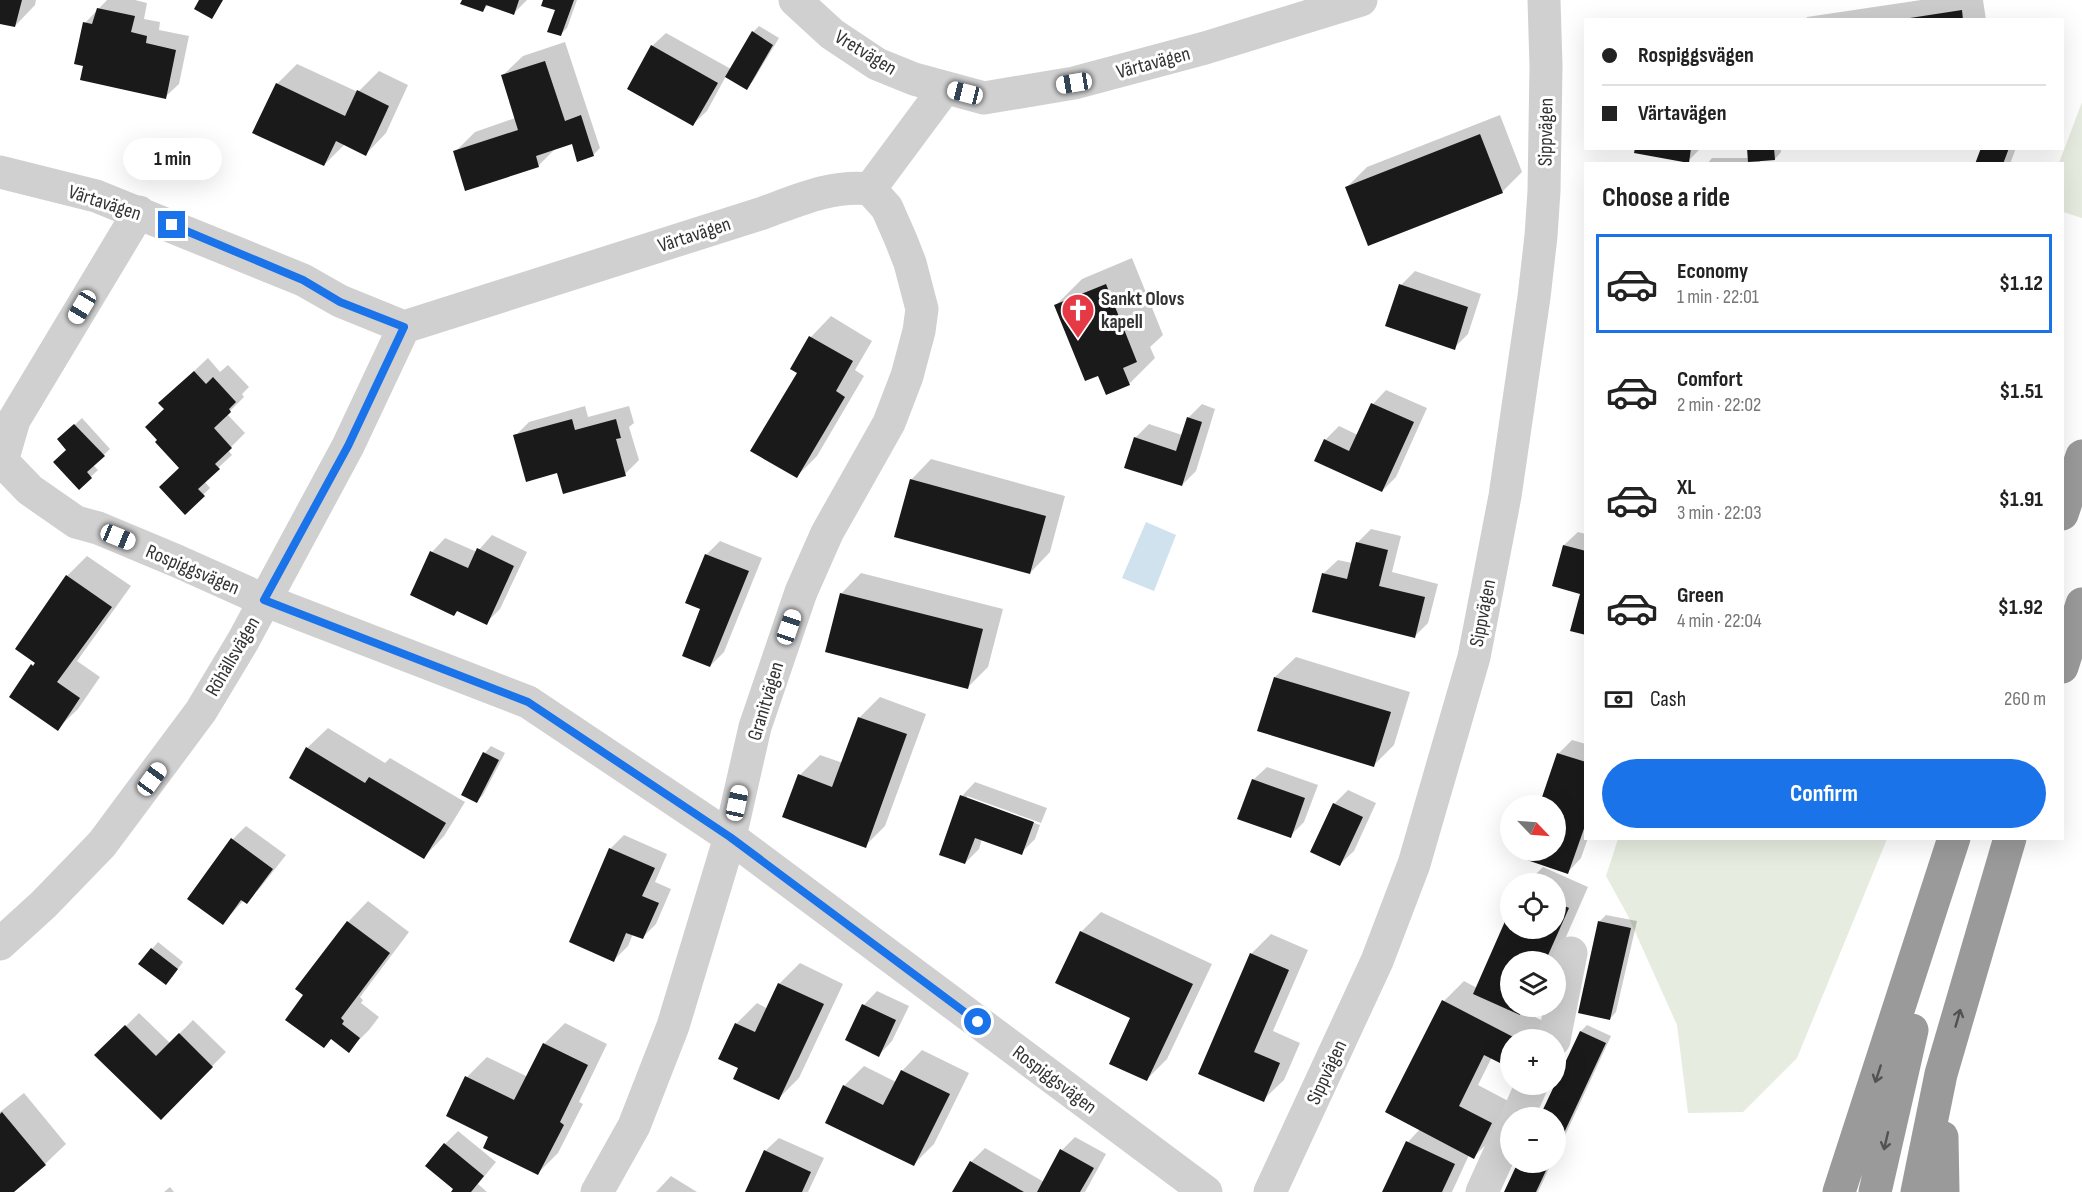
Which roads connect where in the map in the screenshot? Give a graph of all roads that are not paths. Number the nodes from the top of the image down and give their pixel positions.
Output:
1 (795, 0) edge
2 (1361, 0) edge
3 (1544, 0) edge
4 (945, 88) junction
5 (0, 172) edge
6 (870, 189) junction
7 (139, 212) junction
8 (404, 327) junction
9 (2082, 456) edge
10 (1, 461) edge
11 (2064, 508) edge
12 (264, 600) junction
13 (2082, 604) edge
14 (2064, 661) edge
15 (730, 837) junction
16 (1954, 840) edge
17 (1955, 840) edge
18 (2009, 840) edge
19 (0, 944) edge
20 (1571, 953) dead end
21 (1556, 1029) edge
22 (1941, 1074) junction
23 (1500, 1152) edge
24 (597, 1192) edge
25 (1206, 1192) edge
26 (1270, 1192) edge
27 (1482, 1192) edge
28 (1839, 1192) edge
29 (1875, 1192) edge
30 (1917, 1192) edge
31 (1942, 1192) edge

1 - 4 street, Vretvägen
2 - 4 street, Värtavägen
3 - 26 street, Sippvägen
4 - 6 street
5 - 7 street, Värtavägen
6 - 8 street, Värtavägen
6 - 15 street, Granitvägen
7 - 8 street, Värtavägen
7 - 10 street
8 - 12 street, Röhällsvägen
9 - 11 highway
10 - 12 street, Rospiggsvägen
12 - 15 street, Rospiggsvägen
12 - 19 street, Röhällsvägen
13 - 14 highway
15 - 24 street, Granitvägen
15 - 25 street, Rospiggsvägen
16 -> 28 highway
17 -> 29 highway
22 -> 18 highway
20 - 21 street
22 - 30 highway
22 - 31 highway
23 - 27 street

